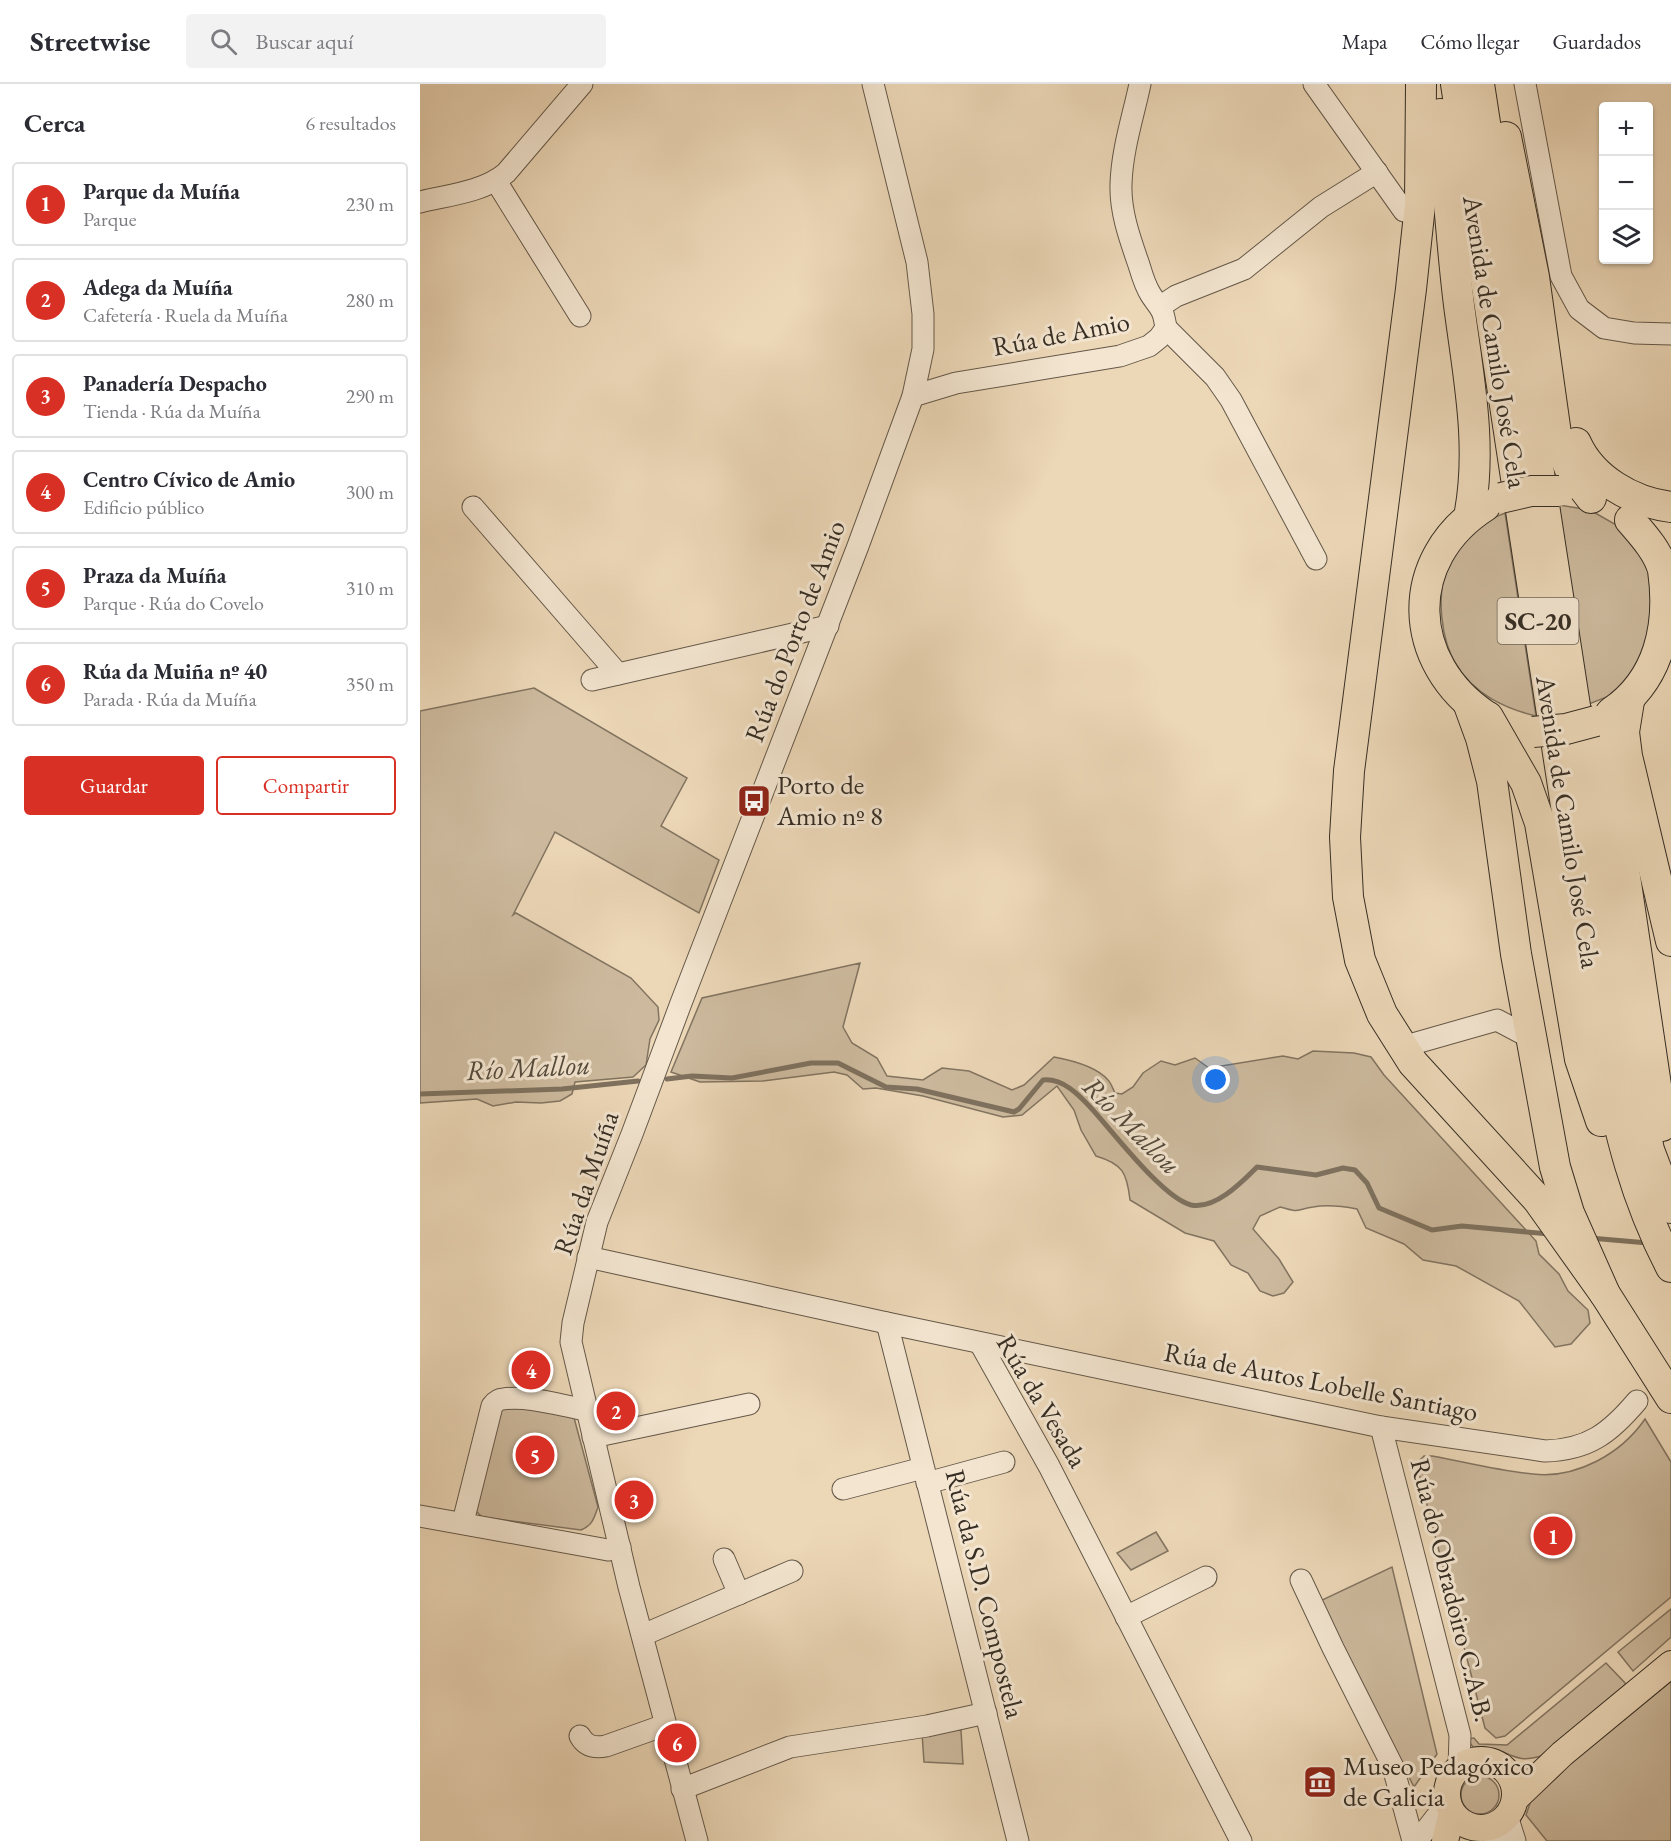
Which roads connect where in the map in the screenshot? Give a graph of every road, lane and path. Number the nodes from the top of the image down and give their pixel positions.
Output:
1 (582, 84) edge
2 (873, 84) edge
3 (1140, 84) edge
4 (1314, 84) edge
5 (1421, 84) edge
6 (1438, 84) edge
7 (1456, 84) edge
8 (1479, 84) edge
9 (1494, 84) edge
10 (1525, 84) edge
11 (1377, 172) junction
12 (496, 182) junction
13 (420, 202) edge
14 (1404, 211) dead end
15 (1547, 276) junction
16 (1161, 306) junction
17 (580, 316) dead end
18 (1166, 327) junction
19 (1671, 334) edge
20 (920, 365) junction
21 (956, 383) junction
22 (913, 396) junction
23 (1591, 498) junction
24 (473, 507) dead end
25 (1671, 507) edge
26 (1470, 517) junction
27 (1630, 520) junction
28 (1671, 527) edge
29 (1316, 559) dead end
30 (828, 626) junction
31 (1665, 652) edge
32 (618, 674) junction
33 (592, 680) dead end
34 (1478, 711) junction
35 (1611, 712) junction
36 (727, 886) joint
37 (1671, 941) edge
38 (1531, 1038) junction
39 (1402, 1047) junction
40 (1626, 1157) junction
41 (1666, 1195) edge
42 (588, 1257) junction
43 (1671, 1267) edge
44 (1605, 1294) junction
45 (887, 1323) junction
46 (920, 1330) junction
47 (980, 1343) junction
48 (897, 1361) junction
49 (1671, 1398) edge
50 (1637, 1401) dead end
51 (749, 1404) dead end
52 (587, 1410) junction
53 (1381, 1427) junction
54 (593, 1437) junction
55 (1004, 1462) dead end
56 (925, 1476) junction
57 (843, 1489) dead end
58 (420, 1516) edge
59 (463, 1522) junction
60 (620, 1546) junction
61 (724, 1559) dead end
62 (792, 1571) dead end
63 (1206, 1576) dead end
64 (1301, 1580) dead end
65 (739, 1594) junction
66 (1123, 1611) junction
67 (643, 1635) junction
68 (1671, 1664) edge
69 (986, 1713) junction
70 (665, 1725) junction
71 (580, 1736) dead end
72 (1562, 1754) junction
73 (1459, 1768) junction
74 (1504, 1768) junction
75 (682, 1789) junction
76 (1450, 1808) junction
77 (1492, 1826) edge
78 (697, 1841) edge
79 (1018, 1841) edge
80 (1241, 1841) edge
81 (1414, 1841) edge
82 (1445, 1841) edge
83 (1515, 1841) edge

1 - 12 street
2 - 20 street, Rúa do Porto de Amio
3 - 16 street, Rúa de Amio
4 - 11 street
5 - 39 highway
6 - 26 highway
7 - 40 highway, Avenida de Camilo José Cela / SC-20
8 - 41 highway, Avenida de Camilo José Cela / SC-20
9 - 15 highway
10 - 15 street
11 - 14 street
11 - 16 street
12 - 13 street
12 - 17 street
15 - 19 street
15 - 23 highway
15 - 25 highway
16 - 18 street, Rúa de Amio
18 - 21 street, Rúa de Amio
18 - 29 street
20 - 21 street
20 - 22 street, Rúa do Porto de Amio
21 - 22 street, Rúa de Amio
22 - 30 street, Rúa do Porto de Amio
23 - 26 highway, bridge
23 - 27 highway
24 - 32 street
26 - 34 highway
27 - 28 highway
27 - 31 highway
30 - 32 street
30 - 36 street, Rúa do Porto de Amio
31 - 35 highway
32 - 33 street
34 - 35 highway, bridge
34 - 38 highway
34 - 40 highway
35 - 37 highway
35 - 41 highway
36 - 42 street, Rúa da Muíña
38 - 39 street
38 - 44 highway
39 - 44 highway
40 - 43 highway, Avenida de Camilo José Cela / SC-20
42 - 45 street, Rúa da Vesada
42 - 52 street, Rúa da Muíña
44 - 49 highway
45 - 46 street, Rúa da Vesada
45 - 48 street, Rúa da S.D. Compostela
46 - 47 street, Rúa da Vesada
46 - 48 street
47 - 53 street, Rúa de Autos Lobelle Santiago
47 - 66 street, Rúa da Vesada
48 - 56 street, Rúa da S.D. Compostela
50 - 53 street, Rúa de Autos Lobelle Santiago
51 - 54 street
52 - 54 street, Rúa da Muíña
52 - 59 street
53 - 73 street, Rúa do Obradoiro C.A.B.
54 - 60 street, Rúa da Muíña
55 - 56 street
56 - 57 street
56 - 69 street, Rúa da S.D. Compostela
58 - 59 street
59 - 60 street
60 - 67 street, Rúa da Muíña
61 - 65 street
62 - 65 street
63 - 66 street
64 - 81 street
65 - 67 street
66 - 80 street, Rúa da Vesada
67 - 70 street, Rúa da Muíña
68 - 72 main road
69 - 75 street
69 - 79 street, Rúa da S.D. Compostela
70 - 71 street
70 - 75 street, Rúa da Muíña
72 - 74 main road
72 - 77 main road
73 - 74 main road
73 - 76 main road
74 - 77 main road
75 - 78 street, Rúa da Muíña
76 - 77 main road
76 - 81 street
76 - 82 main road
77 - 83 street

